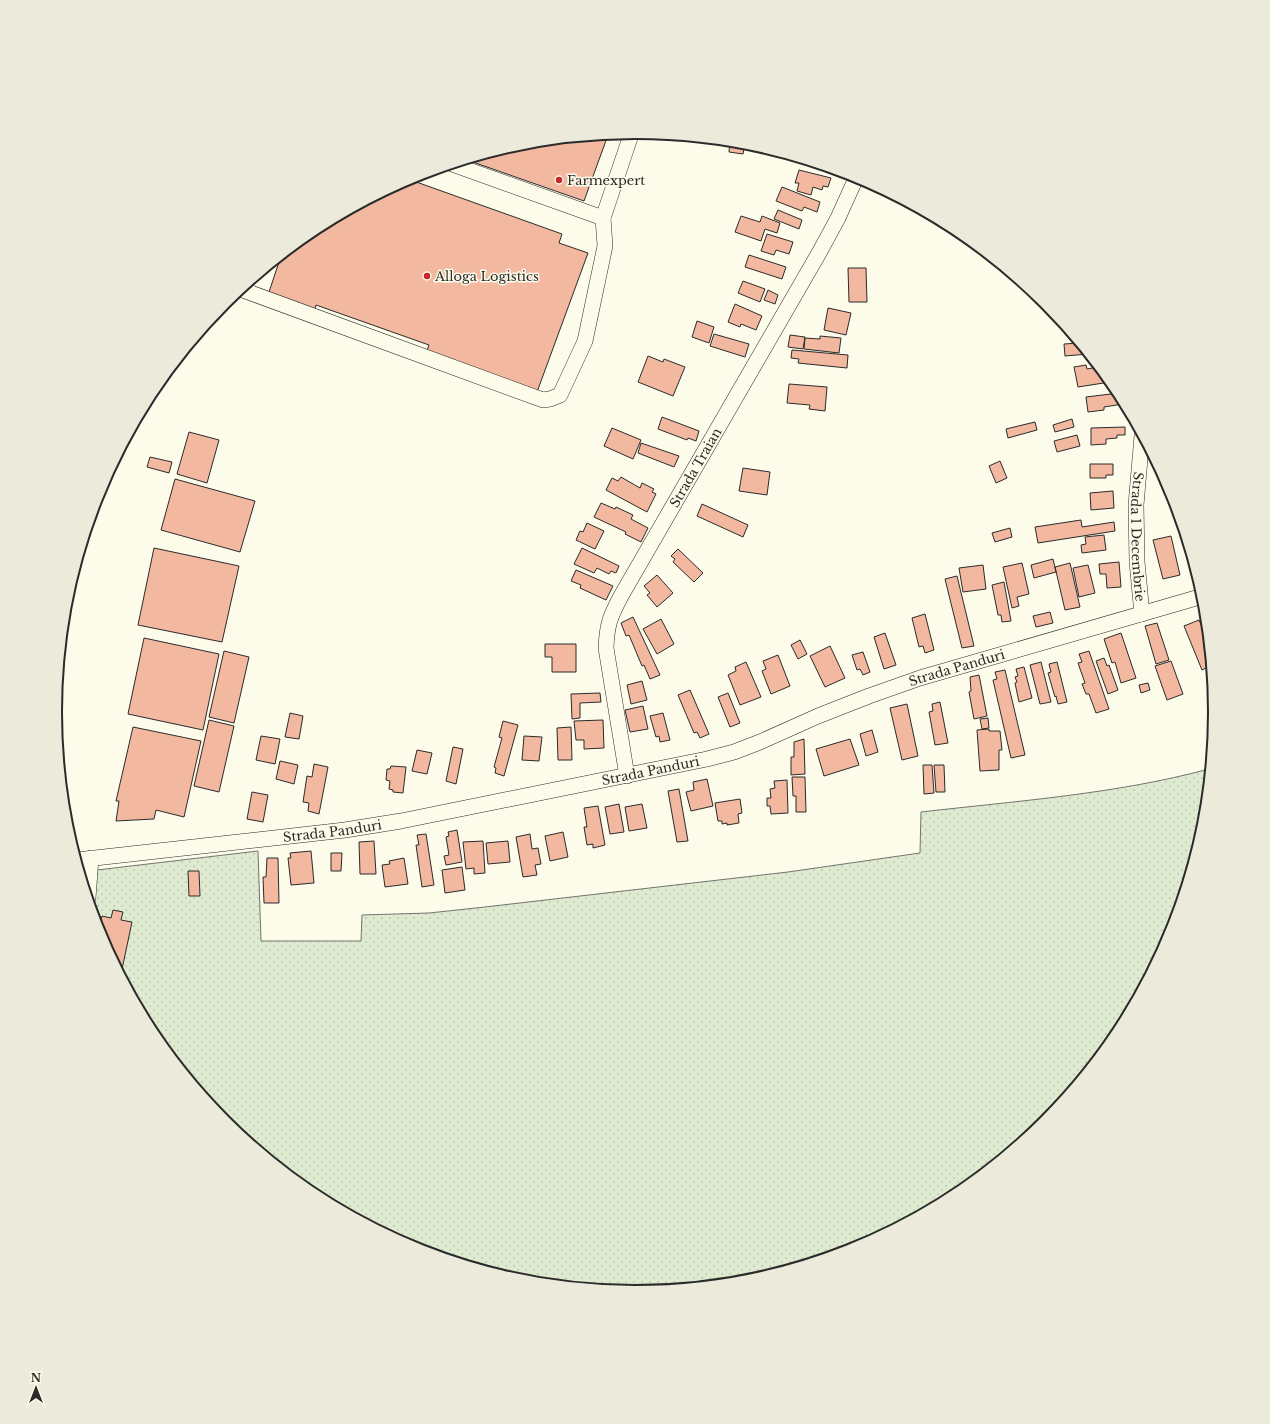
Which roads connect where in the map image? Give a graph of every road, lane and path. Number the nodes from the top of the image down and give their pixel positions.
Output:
1 (630, 139) edge
2 (459, 167) edge
3 (853, 183) edge
4 (603, 218) junction
5 (246, 291) edge
6 (1141, 445) edge
7 (1196, 598) edge
8 (1142, 614) junction
9 (627, 776) junction
10 (84, 859) edge
11 (85, 872) edge

1 - 4 street
2 - 4 street
3 - 9 street, Strada Traian
4 - 5 street
6 - 8 street, Strada 1 Decembrie
7 - 8 street, Strada Panduri
8 - 9 street, Strada Panduri
9 - 10 street, Strada Panduri
10 - 11 street

